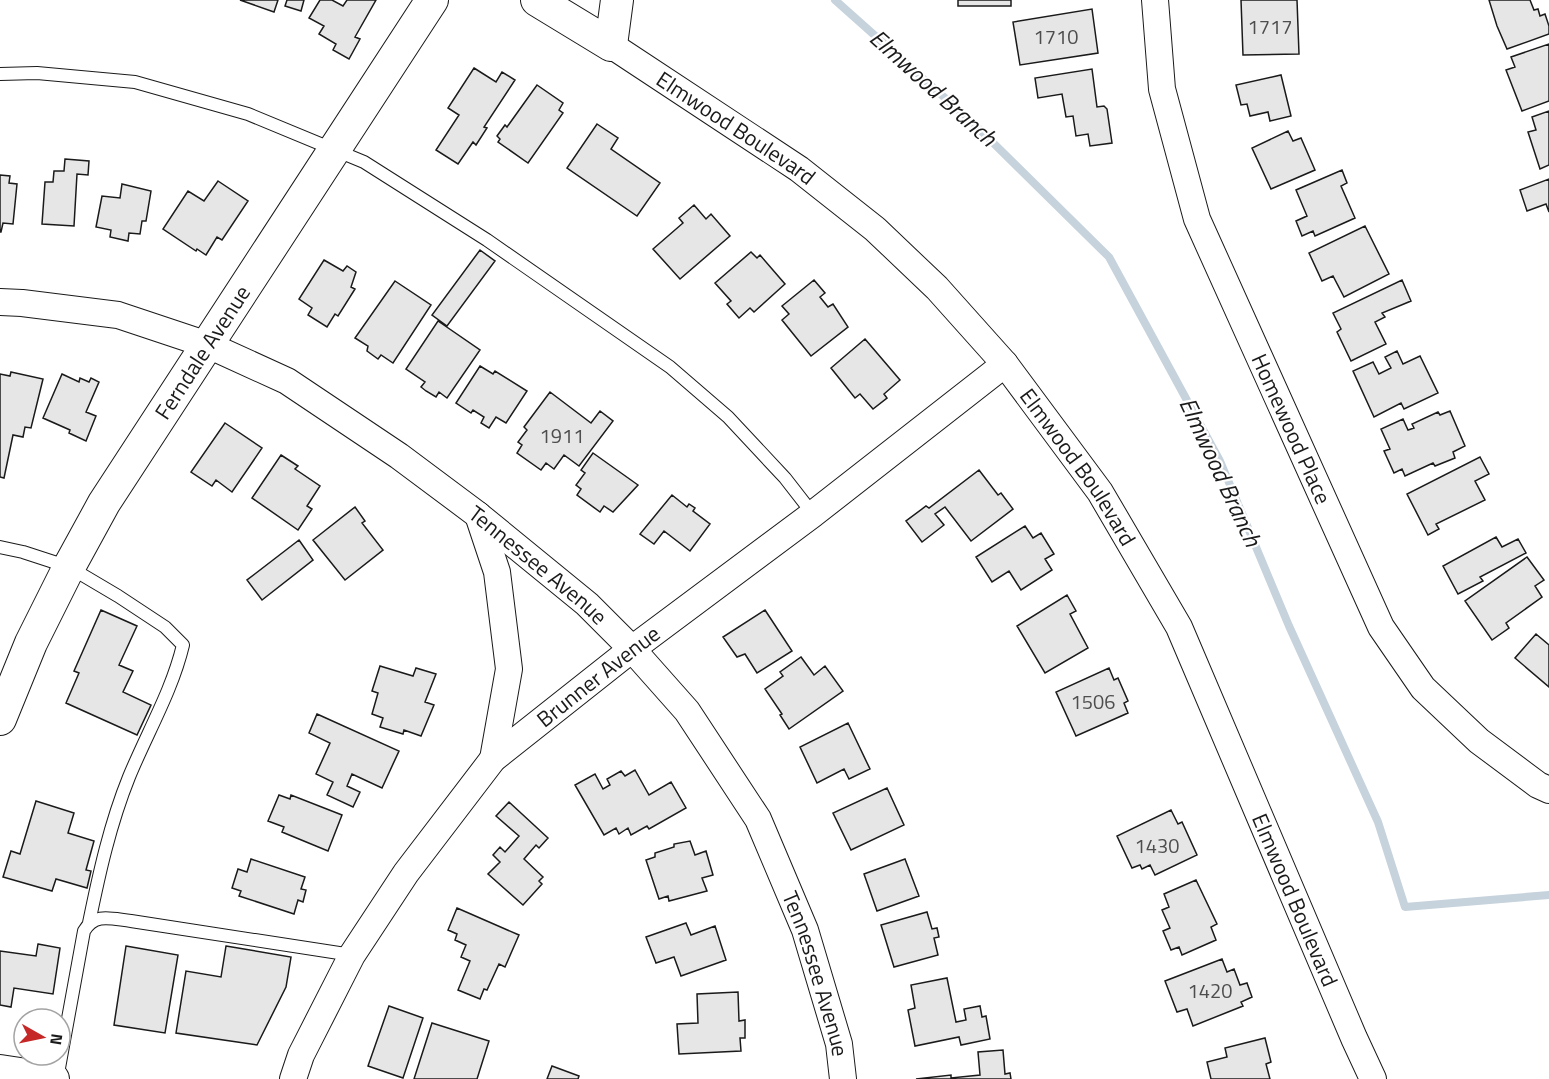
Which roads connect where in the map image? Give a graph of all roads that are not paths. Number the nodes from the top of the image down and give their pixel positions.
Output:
1 (432, 0) edge
2 (537, 0) edge
3 (617, 0) edge
4 (1155, 0) edge
5 (611, 45) junction
6 (0, 74) edge
7 (335, 149) junction
8 (0, 302) edge
9 (208, 345) junction
10 (1005, 364) junction
11 (813, 514) junction
12 (478, 515) junction
13 (0, 547) edge
14 (69, 567) junction
15 (632, 649) junction
16 (0, 719) edge
17 (494, 759) junction
18 (1549, 790) edge
19 (88, 923) junction
20 (352, 955) junction
21 (1354, 1038) junction
22 (0, 1071) edge
23 (52, 1079) edge
24 (57, 1079) edge
25 (293, 1079) edge
26 (843, 1079) edge
27 (1357, 1079) edge
28 (1373, 1079) edge

1 - 7 street, Ferndale Avenue
2 - 5 street
3 - 5 street
4 - 18 street, Homewood Place
5 - 10 street, Elmwood Boulevard
6 - 7 lane
7 - 9 street, Ferndale Avenue
7 - 11 lane
8 - 9 street, Tennessee Avenue
9 - 12 street, Tennessee Avenue
9 - 14 street, Ferndale Avenue
10 - 11 street, Brunner Avenue
10 - 21 street, Elmwood Boulevard
11 - 15 street, Brunner Avenue
12 - 15 street, Tennessee Avenue
12 - 17 street
13 - 14 lane
14 - 16 street, Ferndale Avenue
14 - 19 lane
15 - 17 street, Brunner Avenue
15 - 26 street, Tennessee Avenue
17 - 20 street, Brunner Avenue
19 - 20 lane
19 - 24 lane
20 - 25 street, Brunner Avenue
21 - 27 street
21 - 28 street, Elmwood Boulevard
22 - 23 street

